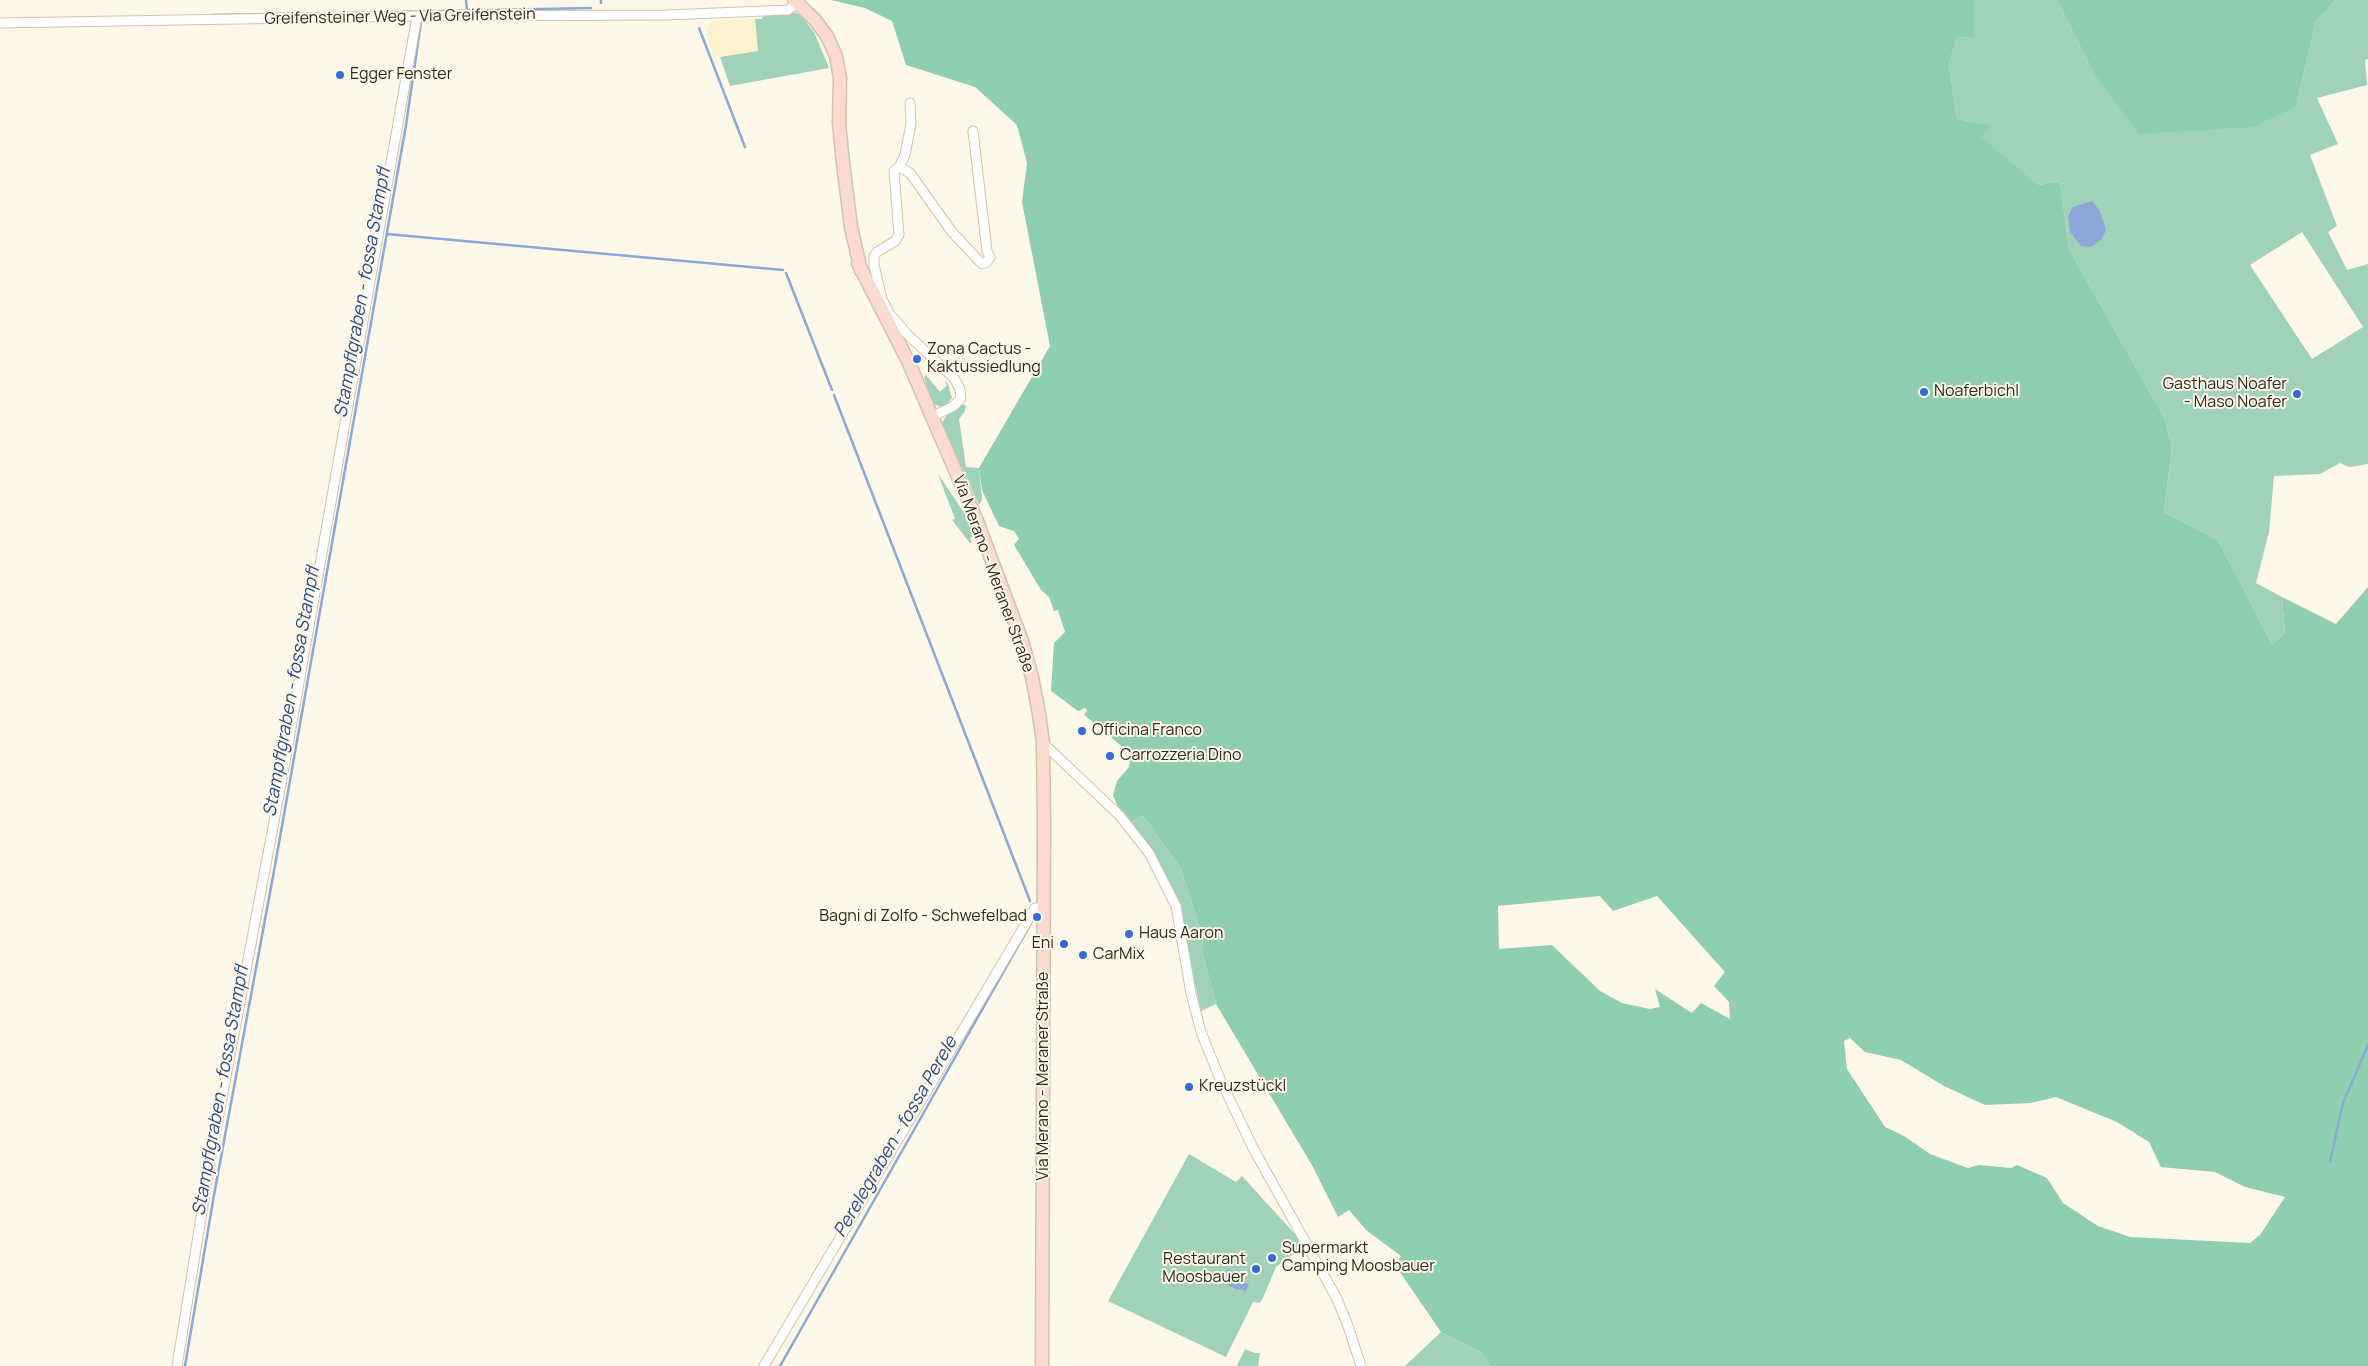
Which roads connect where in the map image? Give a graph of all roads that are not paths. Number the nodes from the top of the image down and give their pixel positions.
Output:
1 (795, 1) edge
2 (417, 16) junction
3 (0, 23) edge
4 (910, 103) dead end
5 (973, 130) dead end
6 (898, 167) junction
7 (931, 417) junction
8 (1043, 743) junction
9 (1044, 908) junction
10 (177, 1366) edge
11 (764, 1366) edge
12 (1042, 1366) edge
13 (1361, 1366) edge

1 - 2 street, Greifensteiner Weg - Via Greifenstein
1 - 7 main road, Via Merano - Meraner Straße
2 - 3 street, Greifensteiner Weg - Via Greifenstein
2 - 10 street
4 - 6 street
5 - 6 street
6 - 7 street
7 - 8 main road, Via Merano - Meraner Straße
8 - 9 main road, Via Merano - Meraner Straße
8 - 13 street
9 - 11 street
9 - 12 main road, Via Merano - Meraner Straße

